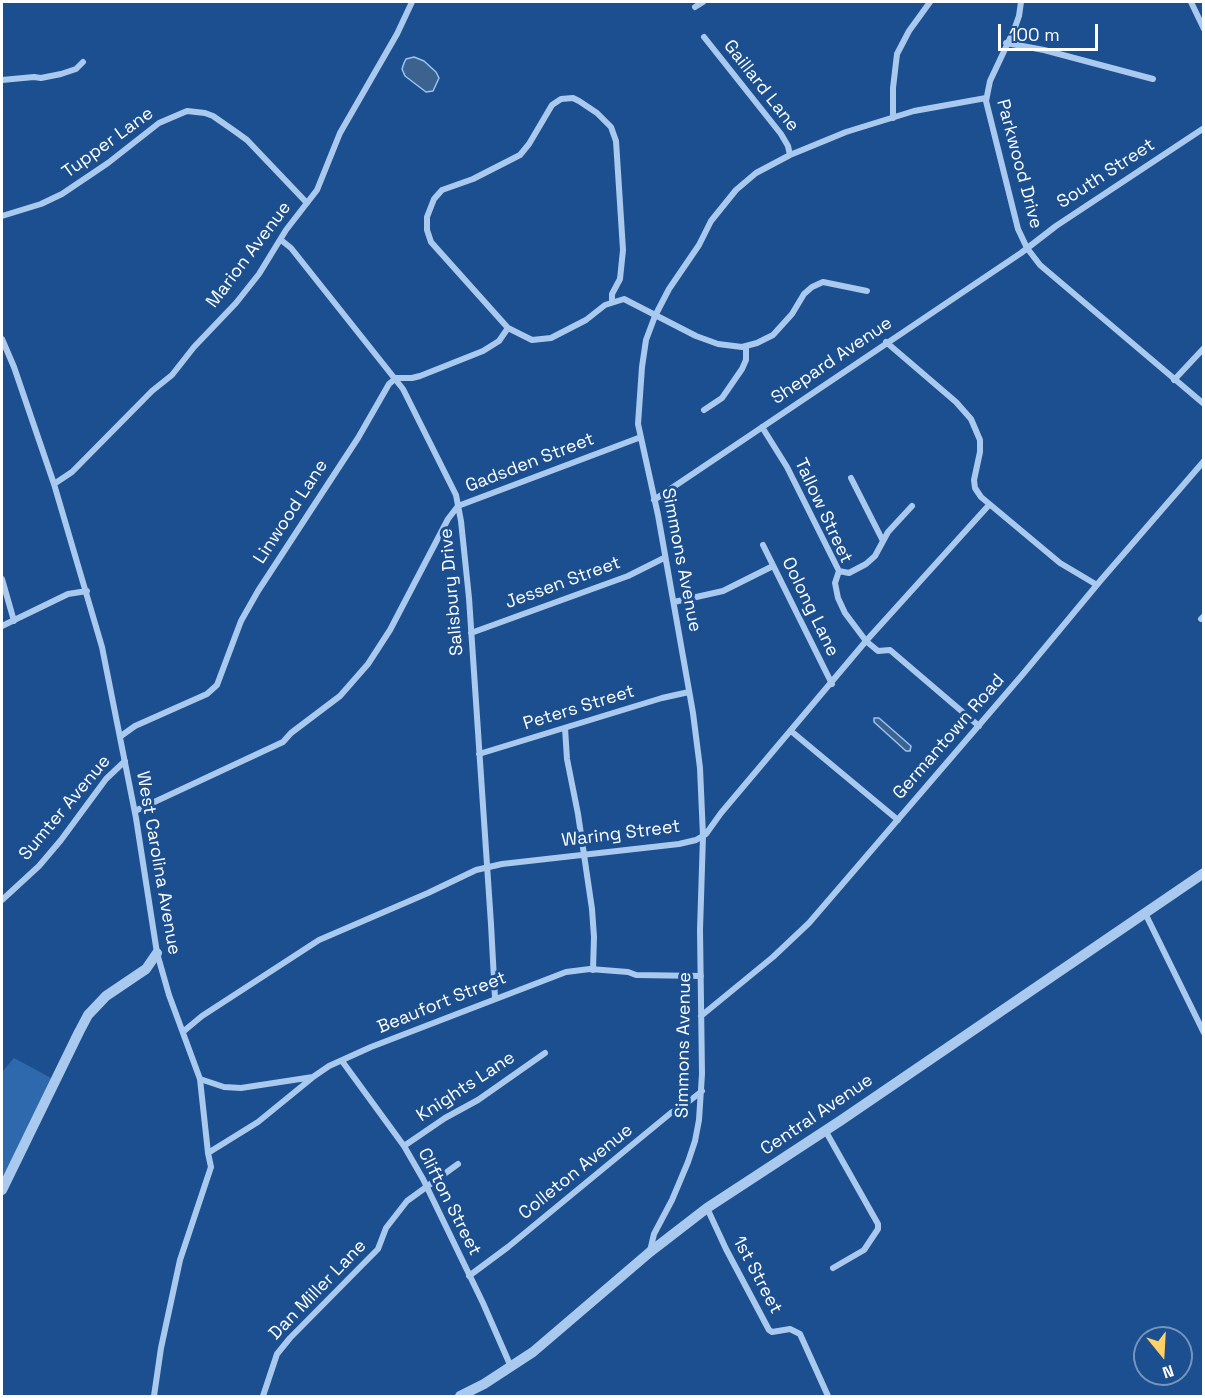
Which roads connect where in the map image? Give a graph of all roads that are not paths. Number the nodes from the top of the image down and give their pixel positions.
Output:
1 (412, 2) edge
2 (703, 2) edge
3 (930, 2) edge
4 (1021, 2) edge
5 (1191, 2) edge
6 (695, 7) dead end
7 (1203, 29) edge
8 (704, 37) dead end
9 (1006, 43) junction
10 (83, 62) dead end
11 (1153, 79) dead end
12 (2, 80) edge
13 (986, 98) junction
14 (893, 118) junction
15 (1203, 128) edge
16 (790, 155) junction
17 (307, 203) junction
18 (2, 216) edge
19 (281, 240) junction
20 (1027, 248) junction
21 (867, 291) dead end
22 (612, 302) junction
23 (655, 316) junction
24 (508, 328) junction
25 (2, 339) edge
26 (886, 342) junction
27 (746, 346) junction
28 (1203, 348) edge
29 (396, 378) junction
30 (1174, 380) junction
31 (1203, 404) edge
32 (704, 410) dead end
33 (762, 427) junction
34 (641, 437) junction
35 (1203, 460) edge
36 (1201, 470) edge
37 (851, 478) dead end
38 (54, 484) junction
39 (654, 500) junction
40 (989, 505) junction
41 (458, 506) junction
42 (912, 506) dead end
43 (883, 541) junction
44 (763, 545) dead end
45 (664, 558) junction
46 (773, 566) junction
47 (839, 572) junction
48 (2, 579) edge
49 (1097, 585) junction
50 (87, 591) junction
51 (674, 602) junction
52 (14, 621) junction
53 (2, 626) edge
54 (471, 633) junction
55 (866, 641) junction
56 (832, 684) junction
57 (689, 692) junction
58 (979, 726) junction
59 (565, 728) junction
60 (791, 731) junction
61 (121, 736) junction
62 (479, 754) junction
63 (125, 761) junction
64 (135, 811) junction
65 (898, 820) junction
66 (703, 836) junction
67 (584, 855) junction
68 (487, 867) junction
69 (1203, 873) edge
70 (2, 900) edge
71 (1145, 913) junction
72 (157, 953) junction
73 (593, 970) junction
74 (701, 976) junction
75 (495, 998) junction
76 (701, 1016) junction
77 (184, 1031) junction
78 (1203, 1033) edge
79 (545, 1053) dead end
80 (342, 1061) junction
81 (313, 1077) junction
82 (200, 1079) junction
83 (702, 1091) junction
84 (825, 1130) junction
85 (404, 1146) junction
86 (208, 1152) junction
87 (458, 1164) dead end
88 (427, 1188) junction
89 (2, 1190) edge
90 (707, 1208) junction
91 (650, 1252) junction
92 (833, 1268) dead end
93 (469, 1276) junction
94 (510, 1367) junction
95 (476, 1393) edge
96 (154, 1396) edge
97 (263, 1396) edge
98 (460, 1396) edge
99 (828, 1396) edge

1 - 17 street, Marion Avenue
2 - 6 street
3 - 14 street
4 - 9 street, Parkwood Drive
5 - 7 street
8 - 16 street, Gaillard Lane
9 - 11 street
9 - 13 street, Parkwood Drive
10 - 12 street
13 - 14 street, Simmons Avenue
13 - 20 street, Parkwood Drive
14 - 16 street, Simmons Avenue
15 - 20 street, South Street
16 - 23 street, Simmons Avenue
17 - 18 street, Tupper Lane
17 - 19 street, Marion Avenue
19 - 29 street, Salisbury Drive
19 - 38 street, Marion Avenue
20 - 26 street, Shepard Avenue
20 - 30 street, Parkwood Drive
21 - 27 street
22 - 23 street
22 - 24 street
22 - 24 street
23 - 27 street
23 - 34 street, Simmons Avenue
24 - 29 street
25 - 38 street, West Carolina Avenue
26 - 33 street, Shepard Avenue
26 - 40 street
27 - 32 street
28 - 30 street
29 - 41 street, Salisbury Drive
29 - 61 street, Linwood Lane
30 - 31 street, Parkwood Drive
33 - 39 street, Shepard Avenue
33 - 47 street, Tallow Street
34 - 39 street, Simmons Avenue
34 - 41 street, Gadsden Street
35 - 36 street, Germantown Road
36 - 49 street, Germantown Road
37 - 43 street
38 - 50 street, West Carolina Avenue
39 - 45 street, Simmons Avenue
40 - 49 street
40 - 55 street, Waring Street
41 - 54 street, Salisbury Drive
41 - 64 street, Gadsden Street
42 - 43 street
43 - 47 street
44 - 46 street, Oolong Lane
45 - 51 street, Simmons Avenue
45 - 54 street, Jessen Street
46 - 51 street
46 - 56 street, Oolong Lane
47 - 55 street, Tallow Street
48 - 52 street
49 - 58 street, Germantown Road
50 - 52 street
50 - 61 street, West Carolina Avenue
51 - 57 street, Simmons Avenue
52 - 53 street
54 - 62 street, Salisbury Drive
55 - 56 street, Waring Street
55 - 58 street
56 - 60 street, Waring Street
57 - 59 street, Peters Street
57 - 66 street, Simmons Avenue
58 - 65 street, Germantown Road
59 - 62 street, Peters Street
59 - 67 street
60 - 65 street
60 - 66 street, Waring Street
61 - 63 street, West Carolina Avenue
62 - 68 street, Salisbury Drive
63 - 64 street, West Carolina Avenue
63 - 70 street, Sumter Avenue
64 - 72 street, West Carolina Avenue
65 - 76 street, Germantown Road
66 - 67 street, Waring Street
66 - 74 street, Simmons Avenue
67 - 68 street, Waring Street
67 - 73 street
68 - 75 street, Salisbury Drive
68 - 77 street, Waring Street
69 - 71 street, Central Avenue
71 - 78 street
71 - 84 street, Central Avenue
72 - 77 street, West Carolina Avenue
72 - 89 street
73 - 74 street, Beaufort Street
73 - 75 street, Beaufort Street
74 - 76 street, Simmons Avenue
75 - 80 street, Beaufort Street
76 - 83 street, Simmons Avenue
77 - 82 street, West Carolina Avenue
79 - 85 street, Knights Lane
80 - 81 street, Beaufort Street
80 - 85 street, Clifton Street
81 - 82 street, Beaufort Street
81 - 86 street
82 - 86 street, West Carolina Avenue
83 - 91 street, Simmons Avenue
83 - 93 street, Colleton Avenue
84 - 90 street, Central Avenue
84 - 92 street
85 - 88 street, Clifton Street
86 - 96 street, West Carolina Avenue
87 - 88 street, Dan Miller Lane
88 - 93 street, Clifton Street
88 - 97 street, Dan Miller Lane
90 - 91 street, Central Avenue
90 - 99 street, 1st Street
91 - 94 street, Central Avenue
93 - 94 street, Clifton Street
94 - 95 street, Central Avenue
95 - 98 street, Central Avenue

